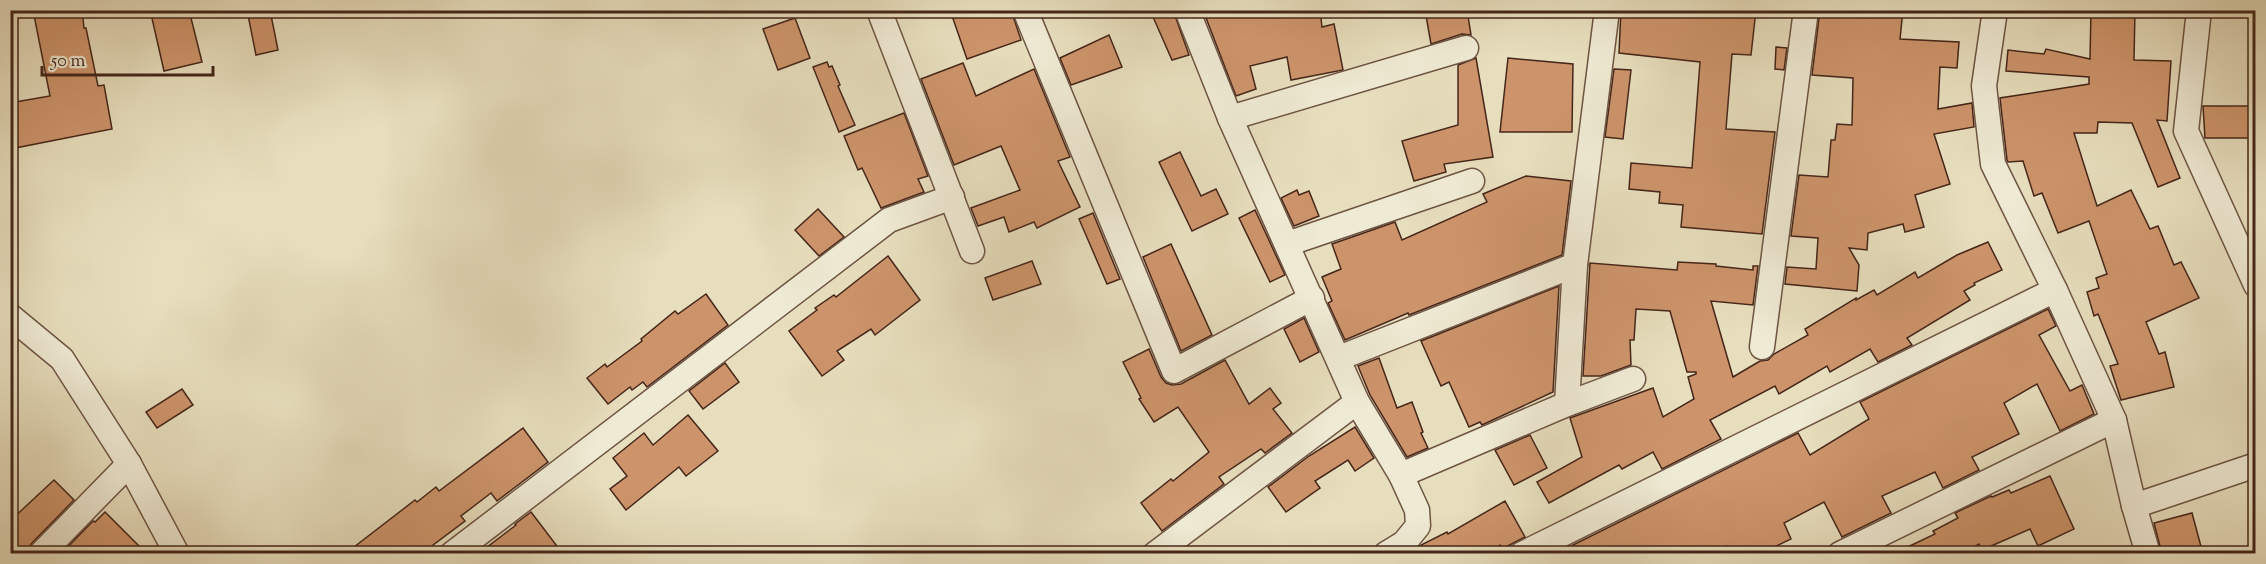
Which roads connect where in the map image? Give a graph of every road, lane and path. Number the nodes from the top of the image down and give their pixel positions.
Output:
1 (879, 10) edge
2 (1025, 10) edge
3 (1187, 10) edge
4 (1607, 10) edge
5 (1806, 10) edge
6 (1995, 10) edge
7 (2199, 10) edge
8 (1466, 48) dead end
9 (1230, 118) junction
10 (1472, 181) dead end
11 (952, 197) junction
12 (1287, 244) junction
13 (972, 250) dead end
14 (1575, 265) junction
15 (2256, 285) edge
16 (2055, 290) junction
17 (1312, 298) junction
18 (10, 316) edge
19 (1762, 347) dead end
20 (1339, 358) junction
21 (1633, 379) dead end
22 (1358, 402) junction
23 (1567, 404) junction
24 (2114, 420) junction
25 (129, 464) junction
26 (2256, 465) edge
27 (1401, 476) junction
28 (2134, 506) junction
29 (41, 554) edge
30 (177, 554) edge
31 (452, 554) edge
32 (1155, 554) edge
33 (1386, 554) edge
34 (1522, 554) edge
35 (1840, 554) edge
36 (2148, 554) edge

1 - 11 street
2 - 17 street
3 - 9 street
4 - 14 street
5 - 19 street
6 - 16 street
7 - 15 street
8 - 9 street
9 - 12 street
10 - 12 street
11 - 13 street
11 - 31 street
12 - 17 street
14 - 20 street
14 - 23 street
16 - 24 street
16 - 34 street
17 - 20 street
18 - 25 street
20 - 22 street
21 - 23 street
22 - 27 street
22 - 32 street
23 - 27 street
24 - 28 street
24 - 35 street
25 - 29 street
25 - 30 street
26 - 28 street
27 - 33 street
28 - 36 street

